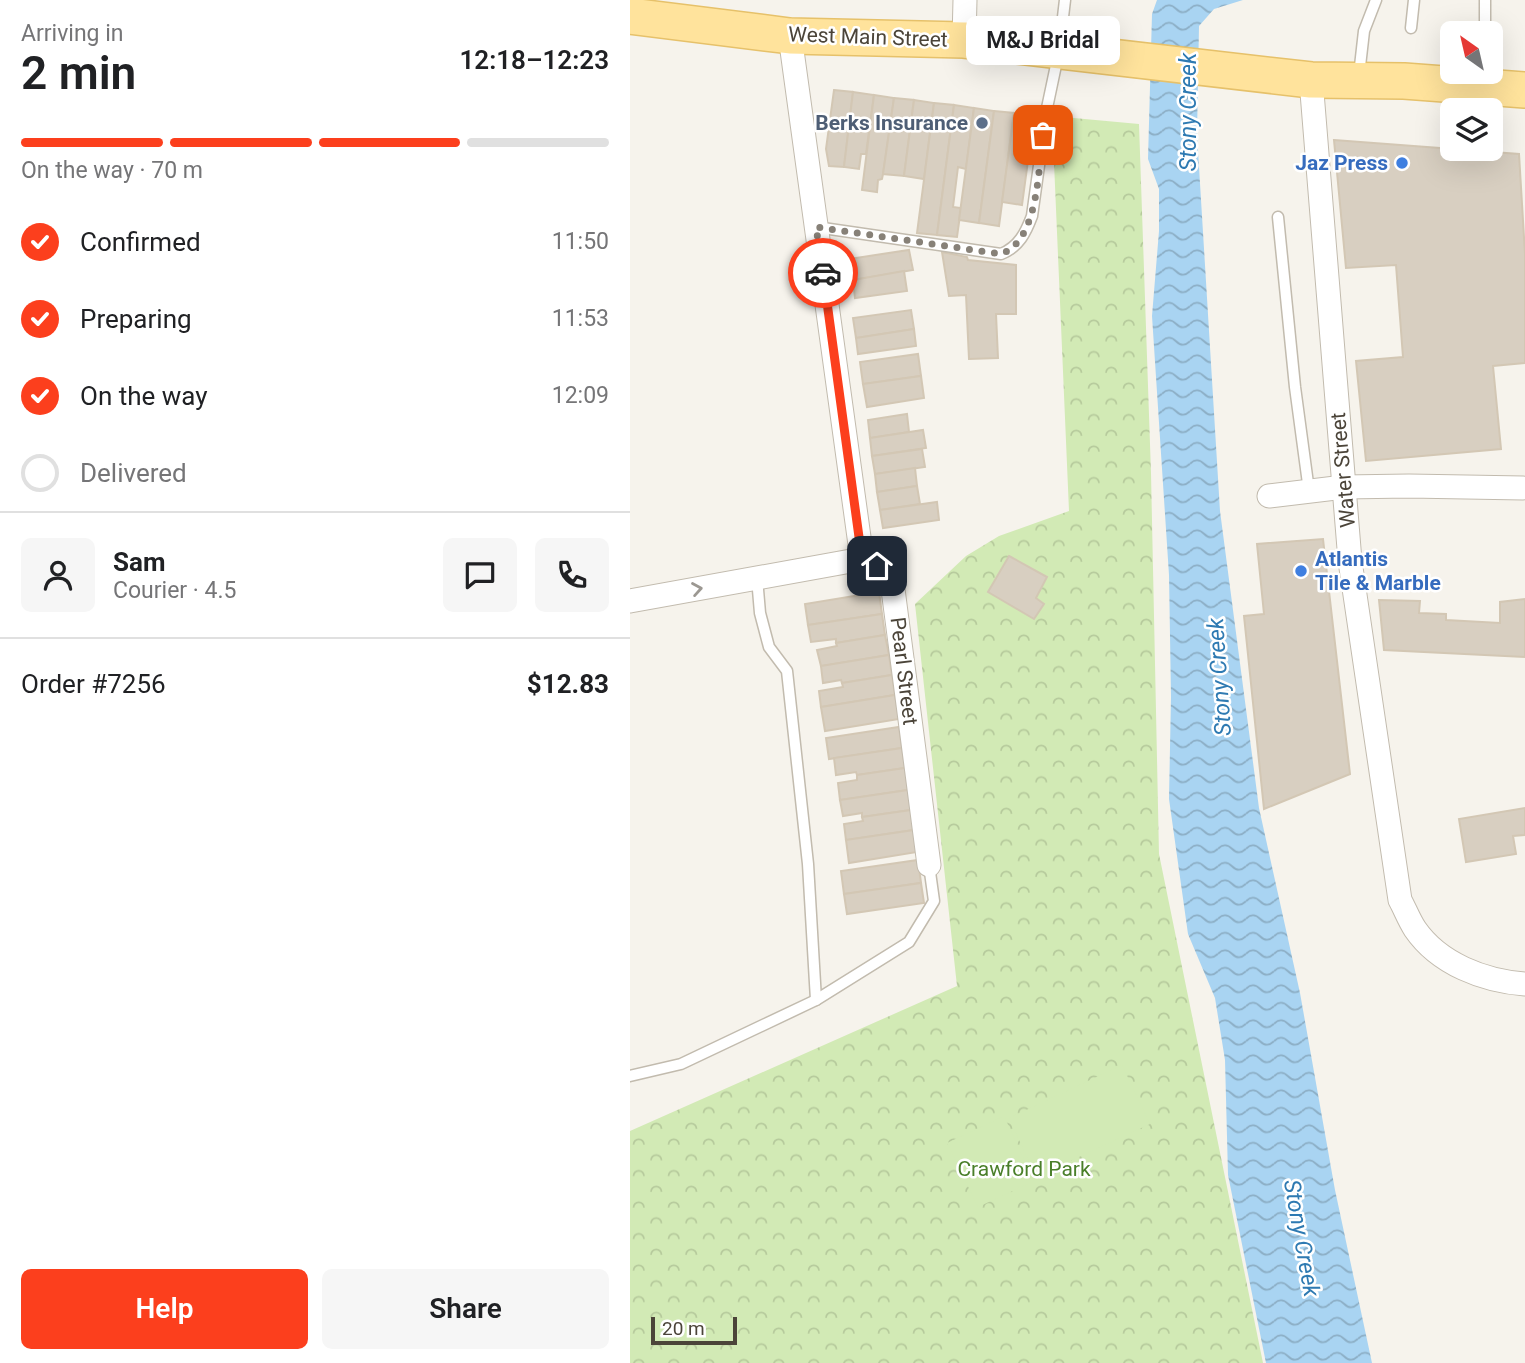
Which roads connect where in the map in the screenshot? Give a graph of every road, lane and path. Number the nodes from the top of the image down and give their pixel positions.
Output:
1 (965, 0) edge
2 (1065, 0) edge
3 (1376, 0) edge
4 (1414, 0) edge
5 (1485, 0) edge
6 (630, 16) edge
7 (1485, 21) edge
8 (1412, 28) dead end
9 (790, 36) junction
10 (964, 40) junction
11 (1059, 51) junction
12 (1295, 78) junction
13 (1440, 79) edge
14 (1358, 80) junction
15 (1503, 84) edge
16 (1525, 90) edge
17 (1278, 217) dead end
18 (816, 227) junction
19 (1344, 488) junction
20 (1523, 488) dead end
21 (1309, 491) junction
22 (1269, 496) dead end
23 (862, 559) junction
24 (757, 578) junction
25 (630, 601) edge
26 (929, 865) joint
27 (1525, 984) edge
28 (817, 1000) junction
29 (630, 1076) edge

1 - 10 street
2 - 11 lane
3 - 14 lane
4 - 8 lane
5 - 7 lane
6 - 9 main road, West Main Street
9 - 10 main road, West Main Street
9 - 18 street
10 - 11 main road, West Main Street
11 - 12 main road, West Main Street
11 - 18 lane
12 - 14 main road, West Main Street
12 - 19 street, Water Street
13 - 14 main road, West Main Street
15 - 16 main road, West Main Street
17 - 21 lane
18 - 23 street
19 - 20 street
19 - 21 street
19 - 27 street, Water Street
21 - 22 street
23 - 24 street
23 - 26 street, Pearl Street
25 -> 24 street
24 - 28 lane
26 - 28 lane
28 - 29 lane

